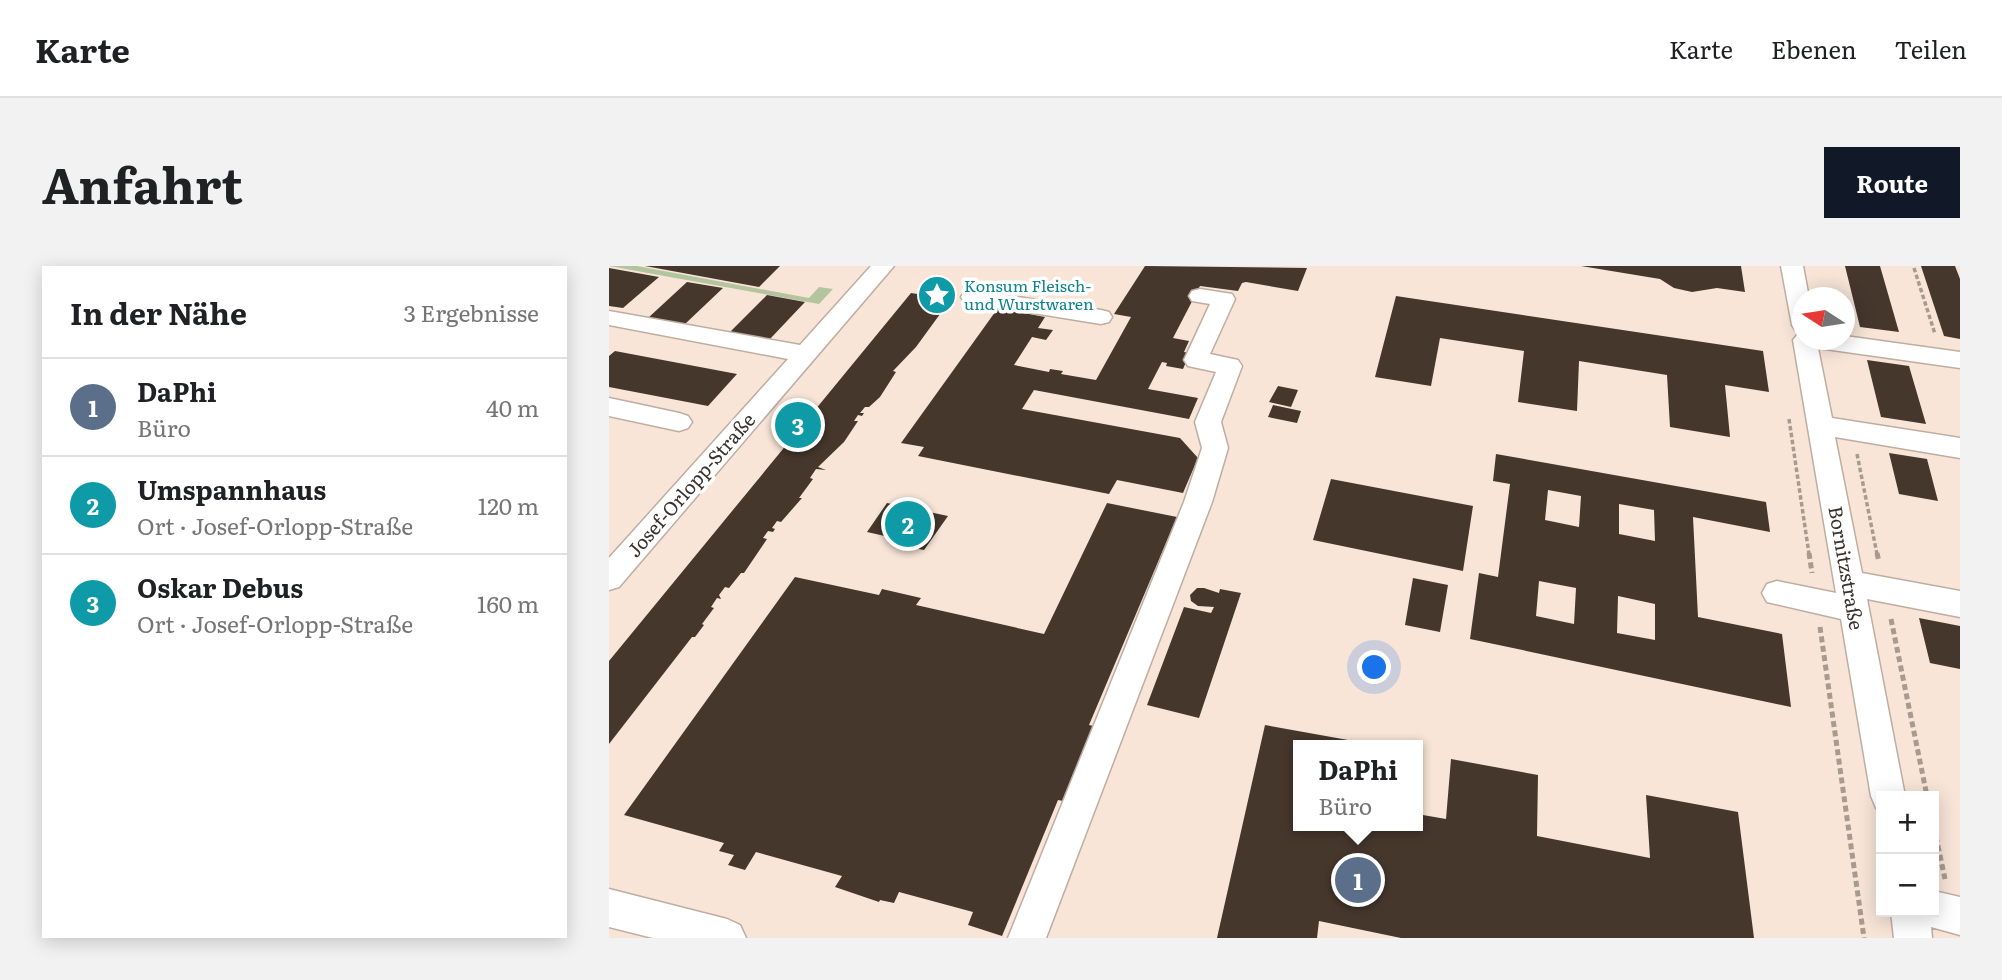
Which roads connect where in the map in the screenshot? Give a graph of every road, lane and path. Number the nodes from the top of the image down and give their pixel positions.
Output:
1 (883, 266) edge
2 (1792, 266) edge
3 (1914, 268) dead end
4 (1796, 287) edge
5 (1200, 296) dead end
6 (972, 297) dead end
7 (1101, 317) dead end
8 (609, 318) edge
9 (1855, 345) edge
10 (1807, 350) edge
11 (806, 354) junction
12 (1951, 359) edge
13 (609, 407) edge
14 (1788, 418) dead end
15 (679, 422) dead end
16 (1821, 425) junction
17 (1960, 448) edge
18 (609, 578) edge
19 (1777, 593) dead end
20 (1851, 596) junction
21 (1816, 601) junction
22 (1960, 604) edge
23 (1887, 791) edge
24 (609, 908) edge
25 (1939, 911) edge
26 (1960, 916) edge
27 (1911, 917) edge
28 (727, 938) edge
29 (1027, 938) edge
30 (1864, 938) edge
31 (1913, 938) edge

1 - 11 street, Josef-Orlopp-Straße
2 - 4 street
3 - 12 path
5 - 29 street
6 - 7 street
8 - 11 street
9 - 12 street
10 - 16 street, Bornitzstraße
11 - 18 street, Josef-Orlopp-Straße
13 - 15 street
14 - 21 path
16 - 17 street
16 - 20 street, Bornitzstraße
19 - 21 street
20 - 21 street
20 - 22 street
20 - 23 street, Bornitzstraße
21 - 30 path
24 - 28 street
25 - 26 street
27 - 31 street

